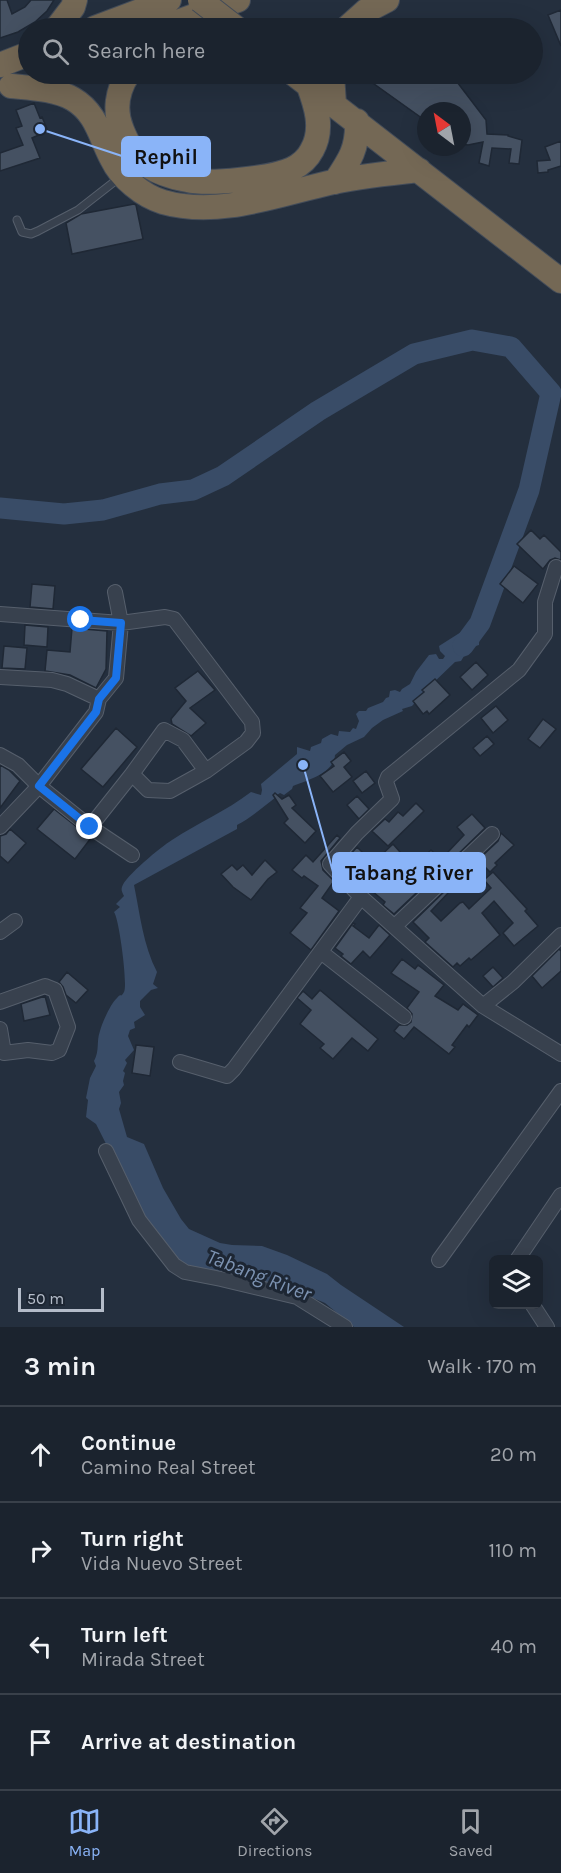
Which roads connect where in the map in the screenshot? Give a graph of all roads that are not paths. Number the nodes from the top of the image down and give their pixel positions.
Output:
1 (75, 0) edge
2 (169, 0) edge
3 (200, 0) edge
4 (238, 0) edge
5 (387, 0) edge
6 (65, 18) edge
7 (121, 18) edge
8 (190, 18) edge
9 (223, 18) edge
10 (358, 18) edge
11 (18, 58) edge
12 (0, 64) edge
13 (123, 84) edge
14 (304, 84) edge
15 (308, 84) edge
16 (333, 84) edge
17 (6, 88) edge
18 (334, 104) junction
19 (357, 121) junction
20 (419, 170) junction
21 (123, 174) junction
22 (335, 182) junction
23 (17, 220) dead end
24 (561, 281) edge
25 (556, 567) dead end
26 (115, 592) dead end
27 (0, 614) edge
28 (121, 623) junction
29 (0, 677) edge
30 (99, 699) junction
31 (0, 755) edge
32 (206, 771) junction
33 (132, 774) junction
34 (39, 786) junction
35 (0, 827) edge
36 (90, 827) junction
37 (492, 834) dead end
38 (132, 855) dead end
39 (362, 897) junction
40 (15, 921) dead end
41 (395, 926) junction
42 (0, 933) edge
43 (561, 935) edge
44 (321, 952) junction
45 (0, 1002) edge
46 (483, 1006) junction
47 (404, 1017) dead end
48 (0, 1029) edge
49 (561, 1054) edge
50 (180, 1062) dead end
51 (561, 1091) edge
52 (106, 1151) dead end
53 (561, 1195) edge
54 (520, 1255) edge
55 (438, 1260) dead end
56 (535, 1309) edge
57 (345, 1327) edge
58 (547, 1327) edge

1 - 6 highway
2 - 7 highway
3 - 9 highway, bridge
4 - 8 highway
5 - 10 highway
11 - 12 highway
13 - 14 highway
15 - 18 highway
16 - 18 highway
17 - 21 highway
18 - 19 highway
19 - 20 highway
19 - 22 highway
20 - 22 highway
20 - 24 highway
21 - 22 highway
21 - 23 lane
25 - 39 street
26 - 28 street
27 - 28 street
28 - 30 street
28 - 32 street
29 - 30 street
30 - 34 street
31 - 34 street
32 - 33 street
32 - 33 street
33 - 36 street
34 - 35 street
34 - 36 street
36 - 38 street
37 - 41 street
39 - 41 street
39 - 44 street
40 - 42 street
41 - 46 street
43 - 46 street
44 - 47 street
44 - 50 street
45 - 48 street
46 - 49 street
51 - 55 street
52 - 57 street
53 - 54 street
56 - 58 street

